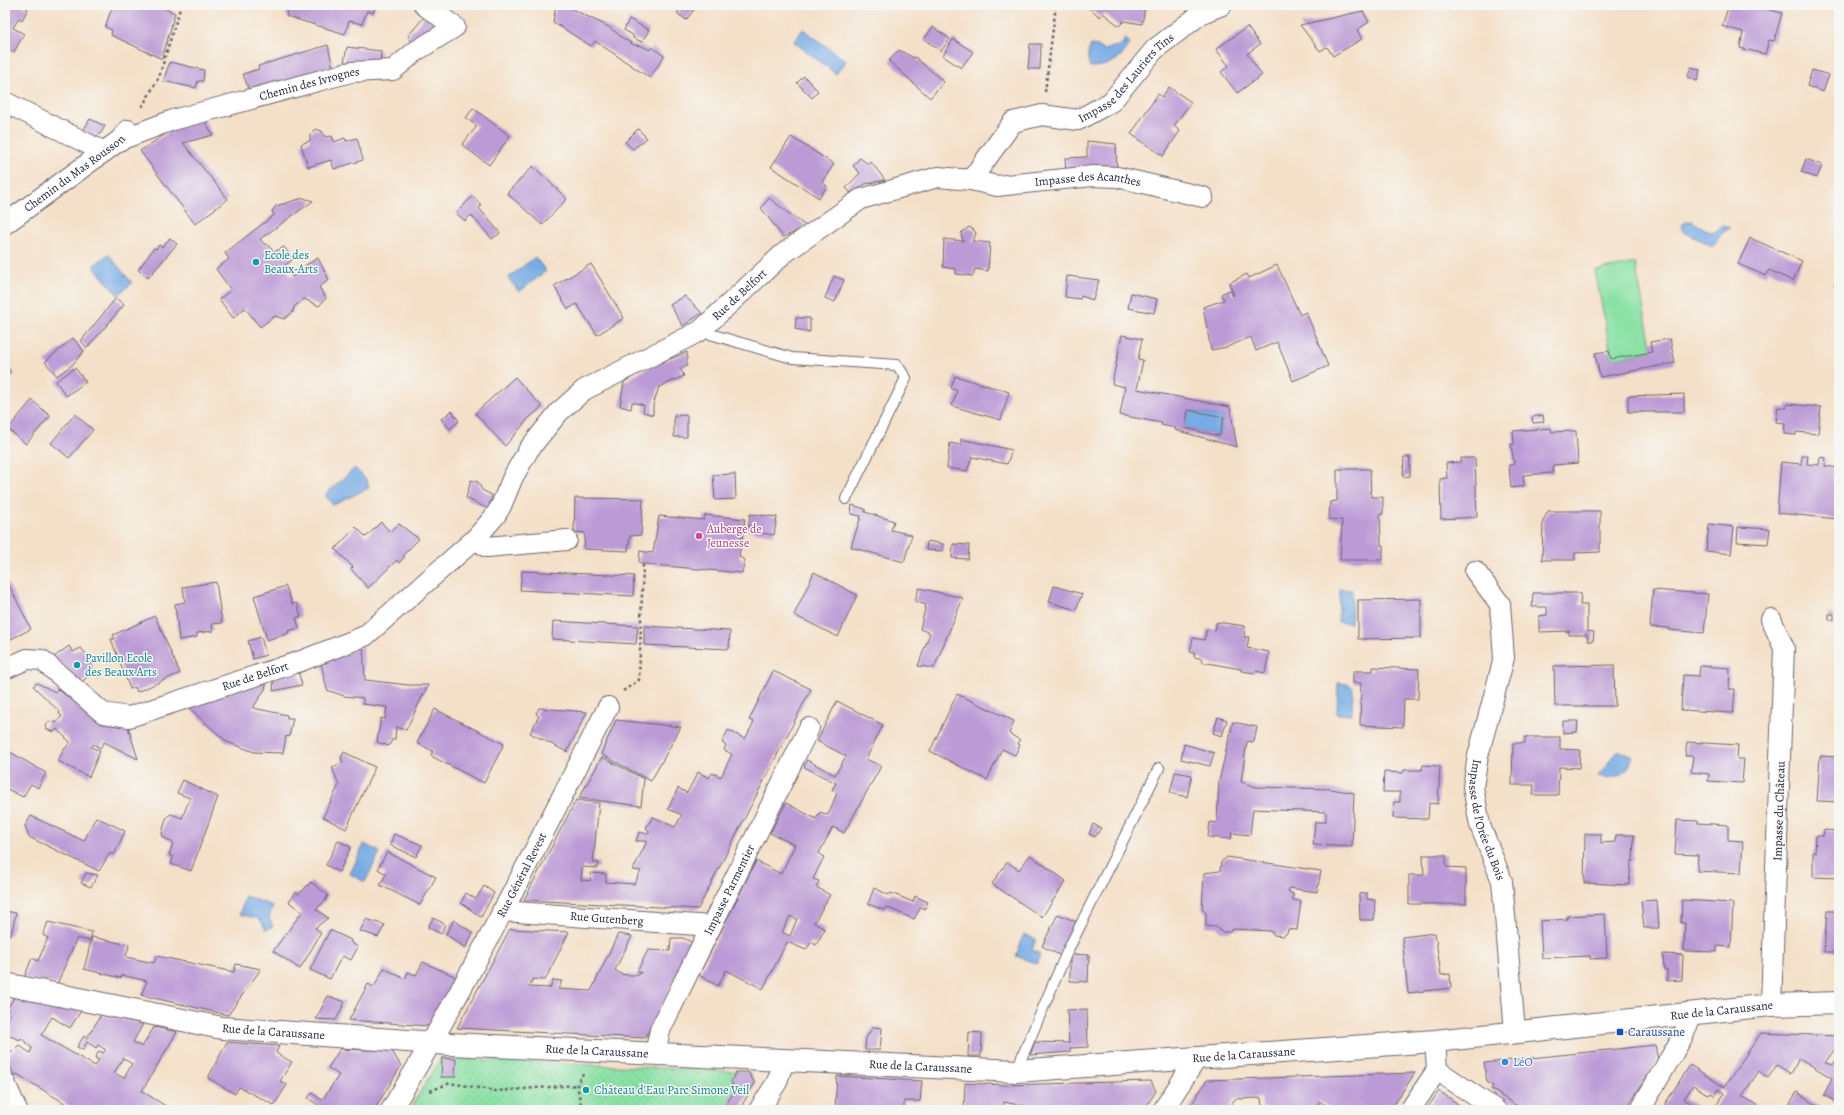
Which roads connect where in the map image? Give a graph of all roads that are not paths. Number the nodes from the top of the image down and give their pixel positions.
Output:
1 (424, 5) edge
2 (1222, 5) edge
3 (1206, 9) edge
4 (5, 102) edge
5 (135, 120) road end
6 (120, 140) junction
7 (104, 152) junction
8 (971, 180) junction
9 (1203, 197) dead end
10 (5, 224) edge
11 (700, 330) junction
12 (846, 499) dead end
13 (567, 540) dead end
14 (481, 543) junction
15 (1475, 571) dead end
16 (1771, 619) dead end
17 (12, 666) edge
18 (608, 707) road end
19 (809, 728) dead end
20 (1159, 768) dead end
21 (502, 912) junction
22 (712, 926) junction
23 (5, 984) edge
24 (1839, 1003) edge
25 (1771, 1005) junction
26 (1692, 1013) junction
27 (1515, 1032) junction
28 (1435, 1041) junction
29 (432, 1043) junction
30 (655, 1053) junction
31 (1197, 1058) junction
32 (784, 1060) junction
33 (1437, 1070) junction
34 (1016, 1071) junction
35 (5, 1083) edge
36 (17, 1110) edge
37 (391, 1110) edge
38 (759, 1110) edge
39 (1163, 1110) edge
40 (1410, 1110) edge
41 (1496, 1110) edge
42 (1640, 1110) edge

1 - 6 street, Chemin des Ivrognes
2 - 3 street, Impasse des Lauriers Tins
3 - 8 street, Impasse des Lauriers Tins
4 - 7 street
5 - 6 street, Chemin du Mas Rousson
6 - 7 street, Chemin du Mas Rousson
7 - 10 street, Chemin du Mas Rousson
8 - 9 street, Impasse des Acanthes
8 - 11 street, Rue de Belfort
11 - 12 lane
11 - 14 street, Rue de Belfort
13 - 14 street
14 - 17 street, Rue de Belfort
15 - 27 street, Impasse de l'Orée du Bois
16 - 25 street, Impasse du Château
18 - 21 street, Rue Général Revest
19 - 22 street, Impasse Parmentier
20 - 34 lane
21 - 22 street, Rue Gutenberg
21 - 29 street, Rue Général Revest
22 - 30 street, Impasse Parmentier
23 - 29 street, Rue de la Caraussane
24 - 25 street, Rue de la Caraussane
25 - 26 street, Rue de la Caraussane
26 - 27 street, Rue de la Caraussane
26 - 42 street
27 - 28 street, Rue de la Caraussane
28 - 31 street, Rue de la Caraussane
28 - 33 street
29 - 30 street, Rue de la Caraussane
29 - 37 street, Rue Général Revest
30 - 32 street, Rue de la Caraussane
31 - 34 street, Rue de la Caraussane
31 - 39 street
32 - 34 street, Rue de la Caraussane
32 - 38 street
33 - 40 street
33 - 41 street
35 - 36 street

